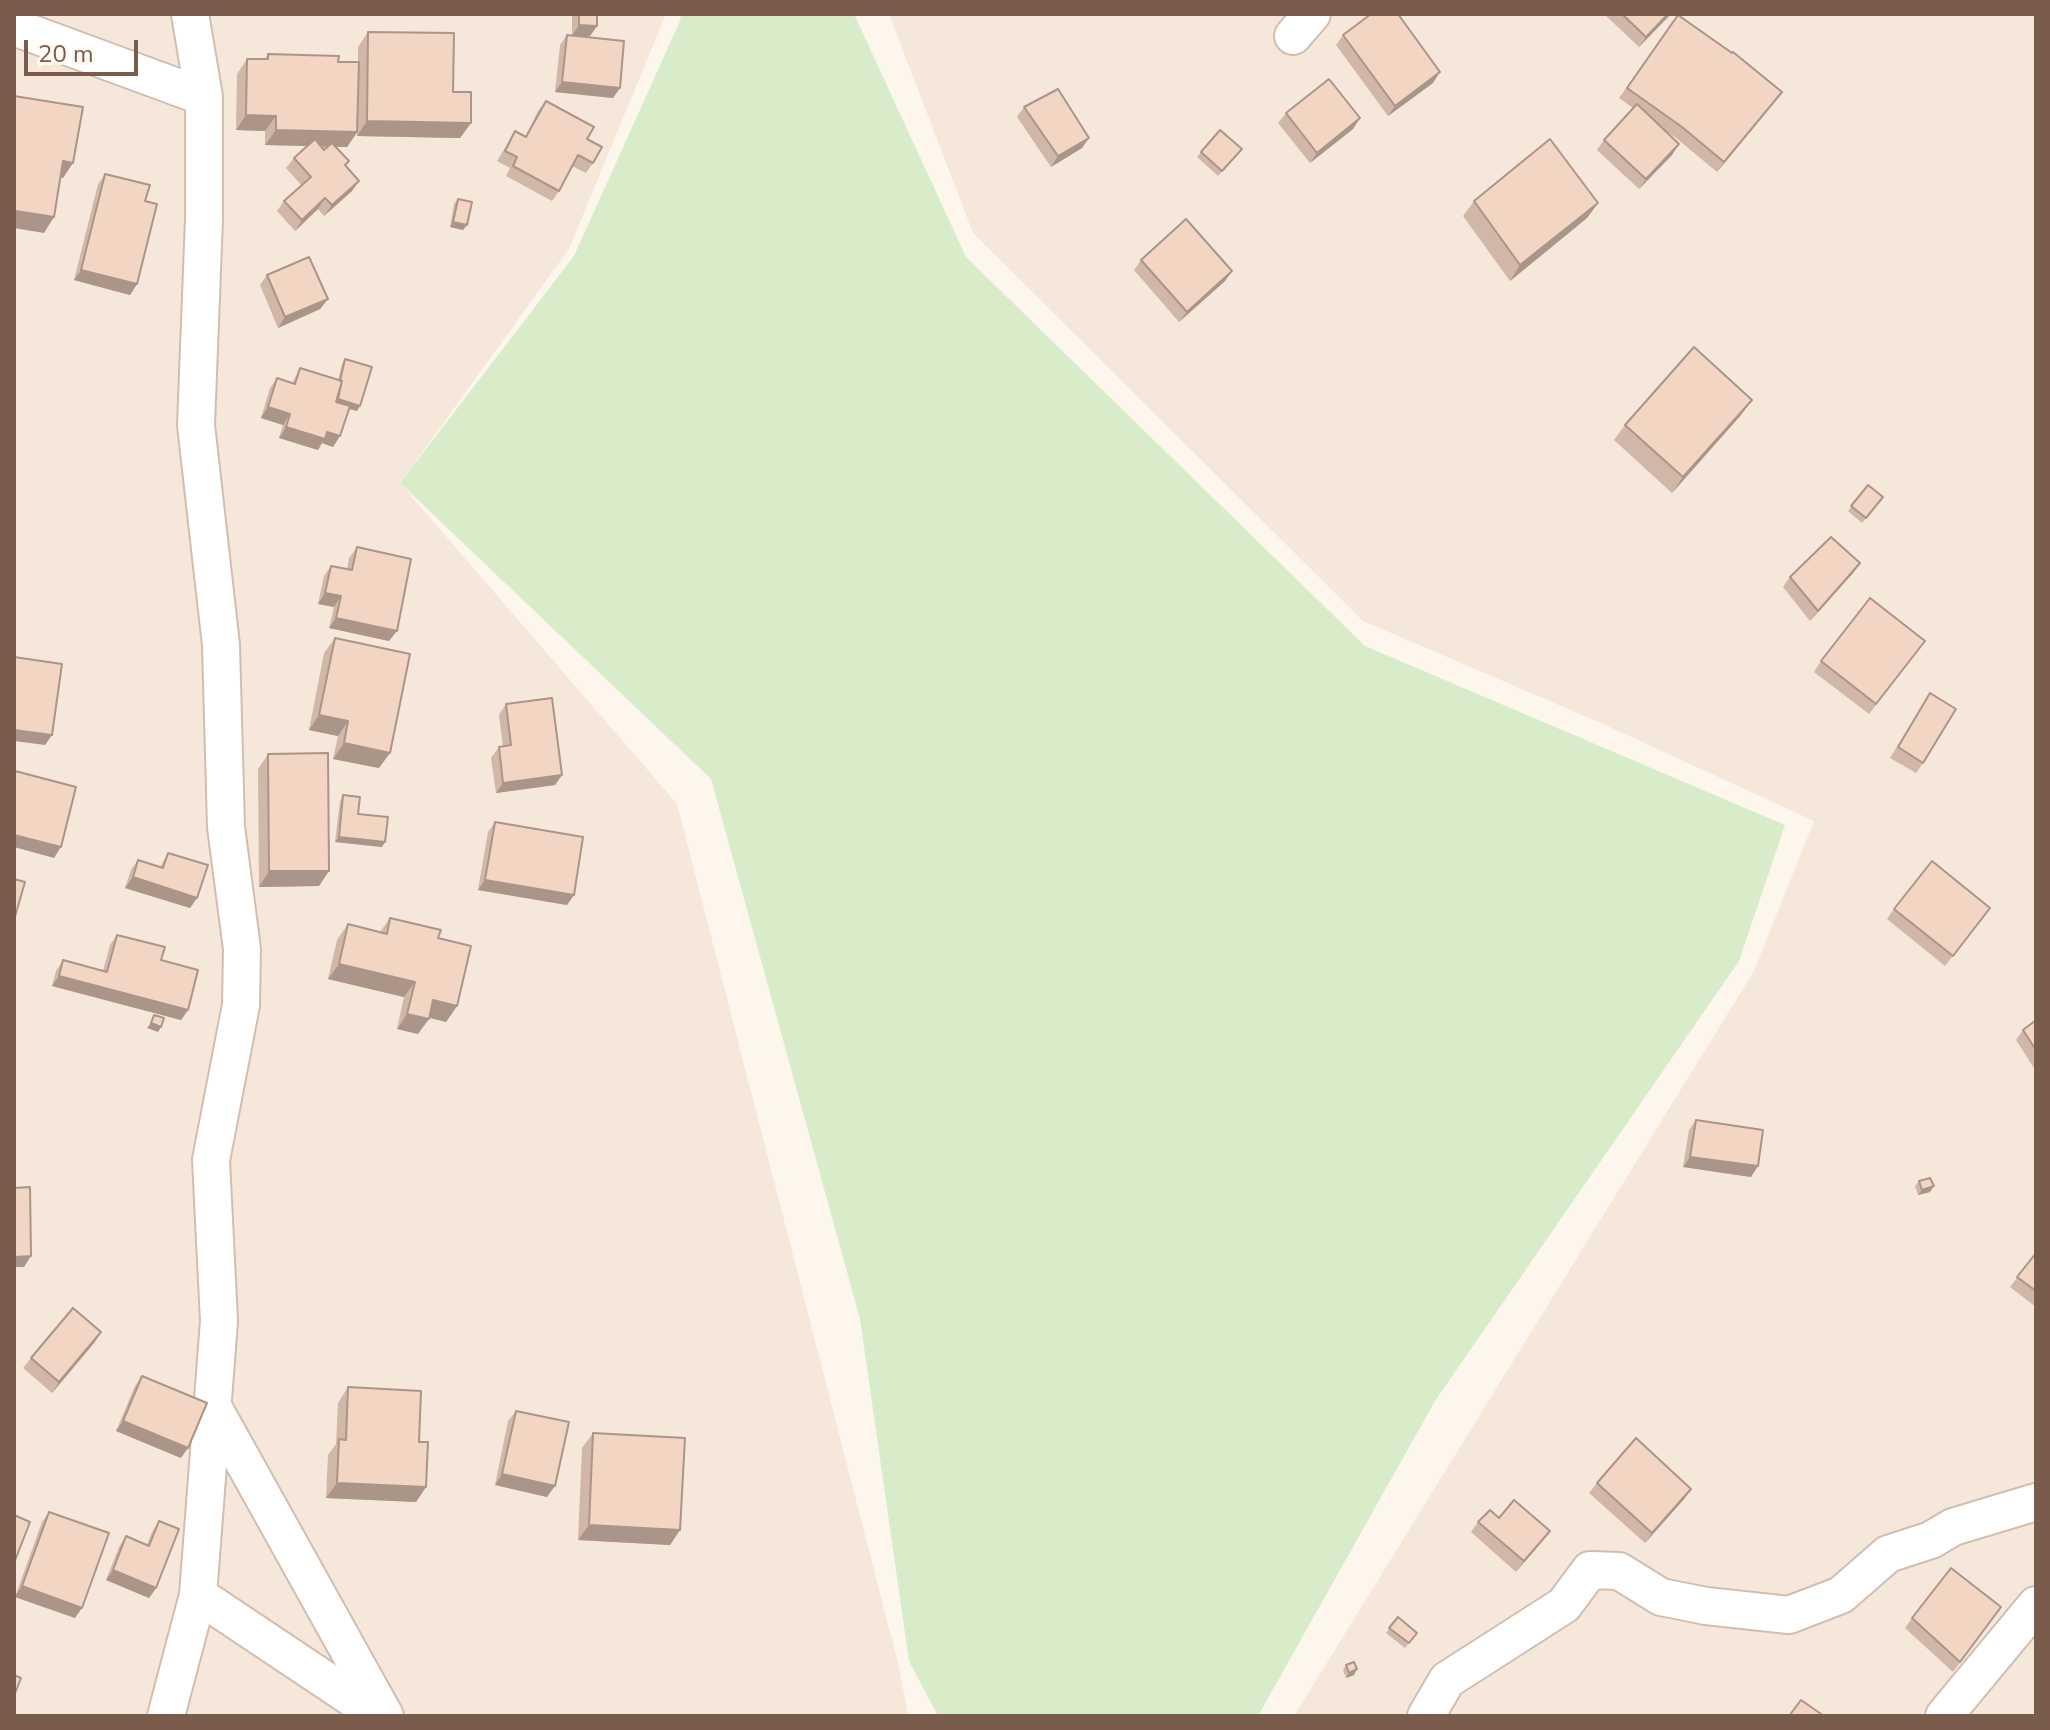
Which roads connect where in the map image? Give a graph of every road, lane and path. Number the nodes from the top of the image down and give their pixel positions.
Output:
1 (190, 14) edge
2 (14, 27) edge
3 (204, 97) junction
4 (212, 1405) junction
5 (2036, 1502) edge
6 (198, 1595) junction
7 (2036, 1605) edge
8 (166, 1716) edge
9 (382, 1716) edge
10 (1426, 1716) edge
11 (1944, 1716) edge

1 - 3 street
2 - 3 street
3 - 4 street
4 - 6 street
4 - 9 street
5 - 10 street
6 - 8 street
6 - 9 street
7 - 11 street

